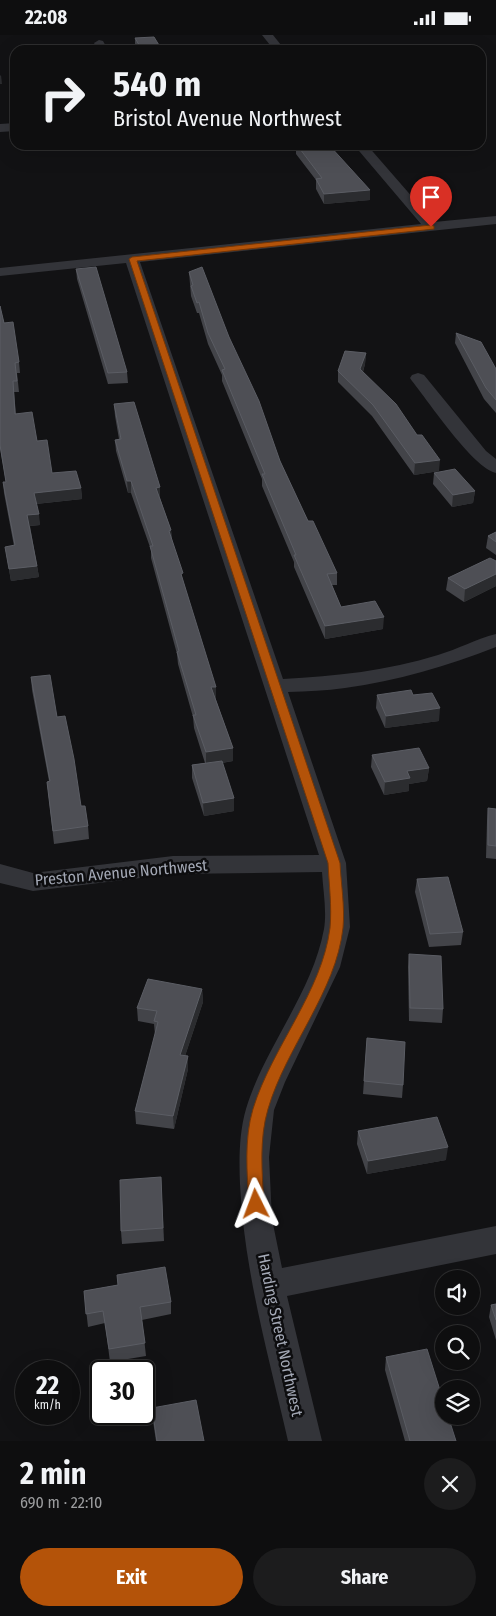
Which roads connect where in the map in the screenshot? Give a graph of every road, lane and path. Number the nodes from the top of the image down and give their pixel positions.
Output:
1 (267, 35) edge
2 (276, 45) edge
3 (364, 150) edge
4 (496, 220) edge
5 (431, 227) junction
6 (132, 259) junction
7 (0, 272) edge
8 (418, 378) dead end
9 (496, 468) edge
10 (496, 640) edge
11 (275, 686) junction
12 (334, 863) junction
13 (0, 873) edge
14 (496, 1240) edge
15 (270, 1285) junction
16 (304, 1441) edge

1 - 2 street
3 - 5 street
4 - 5 street
5 - 6 street
6 - 7 street
6 - 11 street, Harding Street Northwest
8 - 9 street
10 - 11 street
11 - 12 street, Harding Street Northwest
12 - 13 street, Preston Avenue Northwest
12 - 15 street, Harding Street Northwest
14 - 15 street
15 - 16 street, Harding Street Northwest

